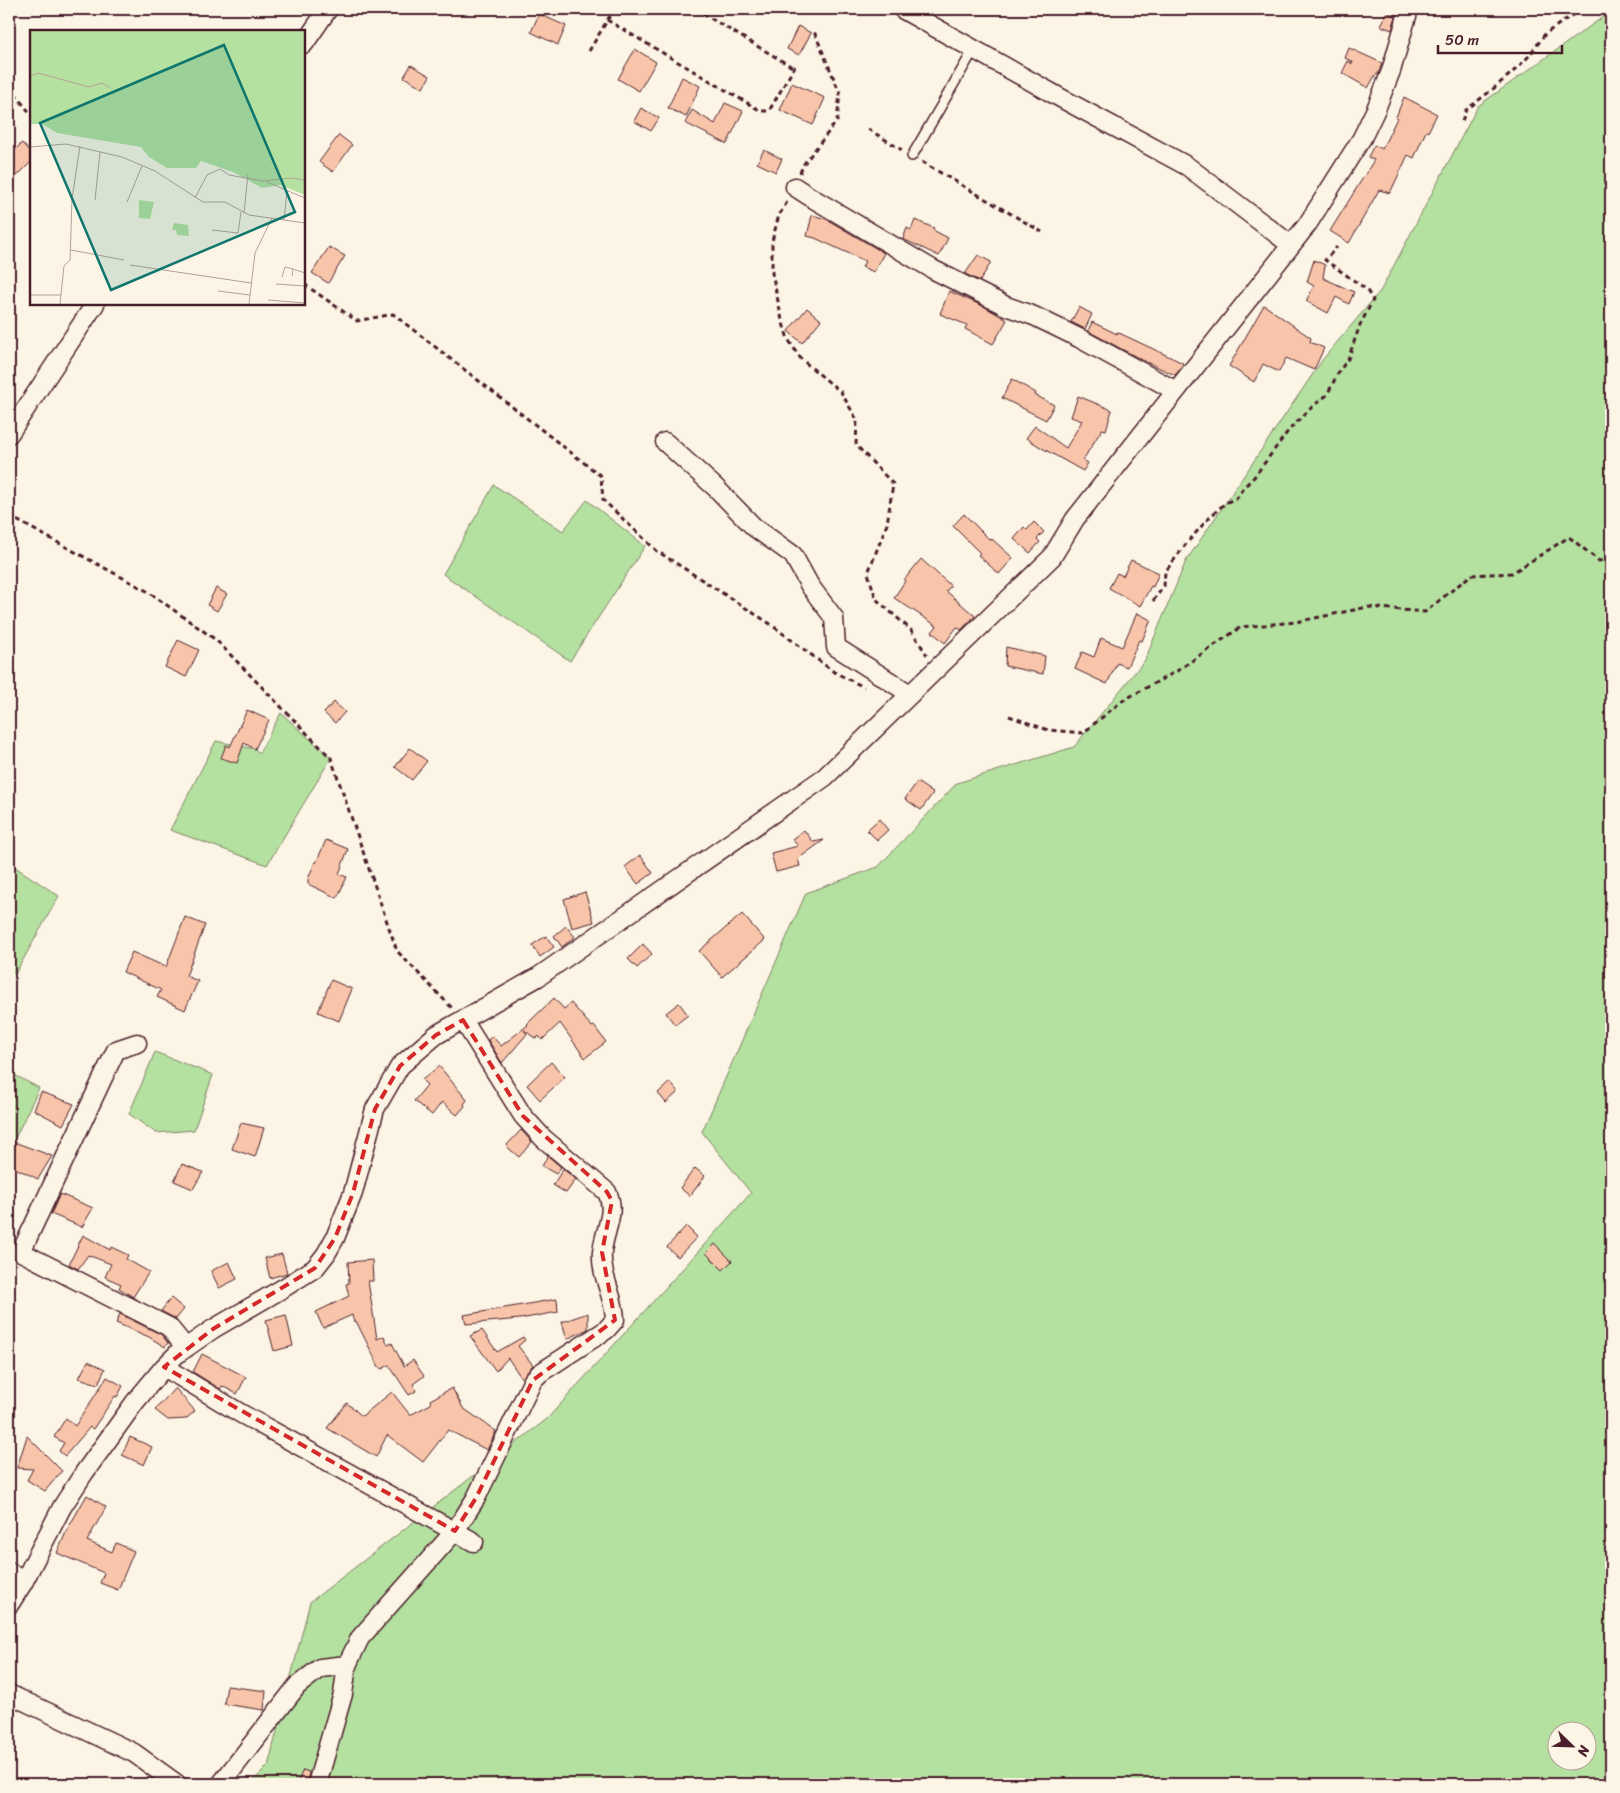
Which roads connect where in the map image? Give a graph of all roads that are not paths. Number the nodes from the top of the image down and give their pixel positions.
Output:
1 (328, 9) edge
2 (902, 9) edge
3 (1410, 9) edge
4 (305, 43) edge
5 (974, 49) junction
6 (912, 156) road end
7 (795, 187) road end
8 (1291, 245) junction
9 (94, 305) edge
10 (1176, 391) junction
11 (9, 434) edge
12 (665, 442) dead end
13 (910, 694) junction
14 (463, 1020) junction
15 (137, 1043) dead end
16 (186, 1348) junction
17 (164, 1367) junction
18 (455, 1531) junction
19 (474, 1542) dead end
20 (9, 1571) edge
21 (23, 1583) junction
22 (9, 1605) edge
23 (347, 1665) junction
24 (9, 1694) edge
25 (177, 1784) edge
26 (220, 1784) edge
27 (317, 1784) edge

1 - 4 street
2 - 5 street
3 - 8 street
5 - 6 lane
5 - 8 street
7 - 10 street
8 - 10 street
9 - 11 street
10 - 13 street
12 - 13 street
13 - 14 street
14 - 16 street
14 - 18 street
15 - 16 street
16 - 17 street
17 - 18 street
17 - 21 street
18 - 19 street
18 - 23 street
20 - 21 street
21 - 22 street
23 - 26 street
23 - 27 street
24 - 25 street

